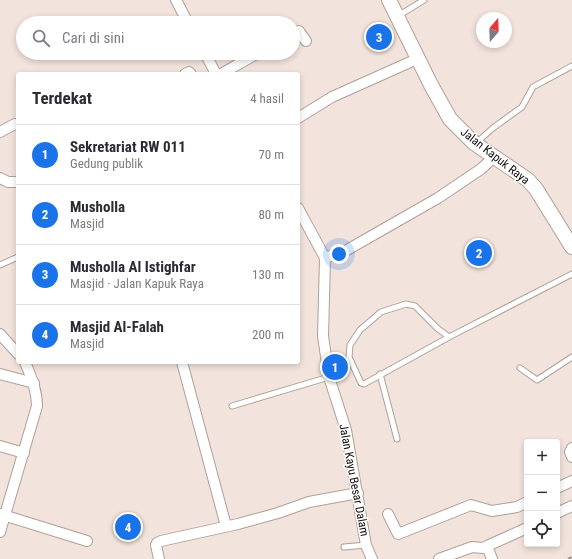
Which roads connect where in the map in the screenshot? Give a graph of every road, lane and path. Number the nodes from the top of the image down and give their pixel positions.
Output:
1 (176, 0) edge
2 (389, 0) edge
3 (424, 0) edge
4 (184, 16) edge
5 (398, 17) junction
6 (300, 32) edge
7 (306, 41) dead end
8 (418, 58) junction
9 (209, 60) edge
10 (246, 60) edge
11 (572, 66) edge
12 (215, 72) edge
13 (225, 72) edge
14 (300, 117) edge
15 (15, 124) dead end
16 (0, 132) edge
17 (475, 143) junction
18 (494, 157) junction
19 (0, 178) edge
20 (16, 182) edge
21 (300, 212) edge
22 (572, 247) edge
23 (16, 258) edge
24 (325, 258) junction
25 (0, 265) edge
26 (572, 274) edge
27 (0, 334) edge
28 (449, 337) junction
29 (16, 352) edge
30 (572, 358) edge
31 (26, 364) edge
32 (183, 364) edge
33 (520, 368) dead end
34 (0, 374) edge
35 (380, 374) junction
36 (329, 377) junction
37 (34, 383) junction
38 (232, 406) dead end
39 (397, 439) dead end
40 (0, 446) edge
41 (572, 448) edge
42 (24, 453) junction
43 (572, 457) edge
44 (572, 481) edge
45 (560, 487) edge
46 (358, 493) junction
47 (524, 504) edge
48 (572, 506) edge
49 (560, 512) edge
50 (388, 514) dead end
51 (2, 515) edge
52 (226, 526) junction
53 (524, 529) edge
54 (0, 532) edge
55 (87, 541) dead end
56 (366, 546) junction
57 (487, 546) junction
58 (344, 547) dead end
59 (572, 557) edge
60 (158, 559) edge
61 (372, 559) edge
62 (439, 559) edge
63 (492, 559) edge
64 (568, 559) edge

1 - 4 street
2 - 5 main road, Jalan Kapuk Raya
3 - 5 lane
5 - 8 main road, Jalan Kapuk Raya
6 - 7 street
8 - 14 street
8 - 17 main road, Jalan Kapuk Raya
9 - 12 street
10 - 13 street
11 - 17 lane
15 - 16 street
17 - 18 main road, Jalan Kapuk Raya
18 - 22 main road, Jalan Kapuk Raya
18 - 24 street
19 - 20 street
21 - 24 street, Jalan Kayu Besar Dalam
23 - 25 lane
24 - 36 street, Jalan Kayu Besar Dalam
26 - 28 lane
27 - 29 street
28 - 35 lane
28 - 35 lane
30 - 33 lane
31 - 37 street
32 - 52 street
34 - 37 street
35 - 39 lane
36 - 38 lane
36 - 46 street, Jalan Kayu Besar Dalam
37 - 42 street
40 - 42 street
41 - 43 street
42 - 51 street
44 - 45 street
46 - 52 street
46 - 56 street, Jalan Kayu Besar Dalam
47 - 50 street
48 - 49 street
51 - 54 street
51 - 55 street
52 - 60 street
53 - 57 street
56 - 58 lane
56 - 61 street, Jalan Kayu Besar Dalam
57 - 62 street
57 - 63 street
59 - 64 path

